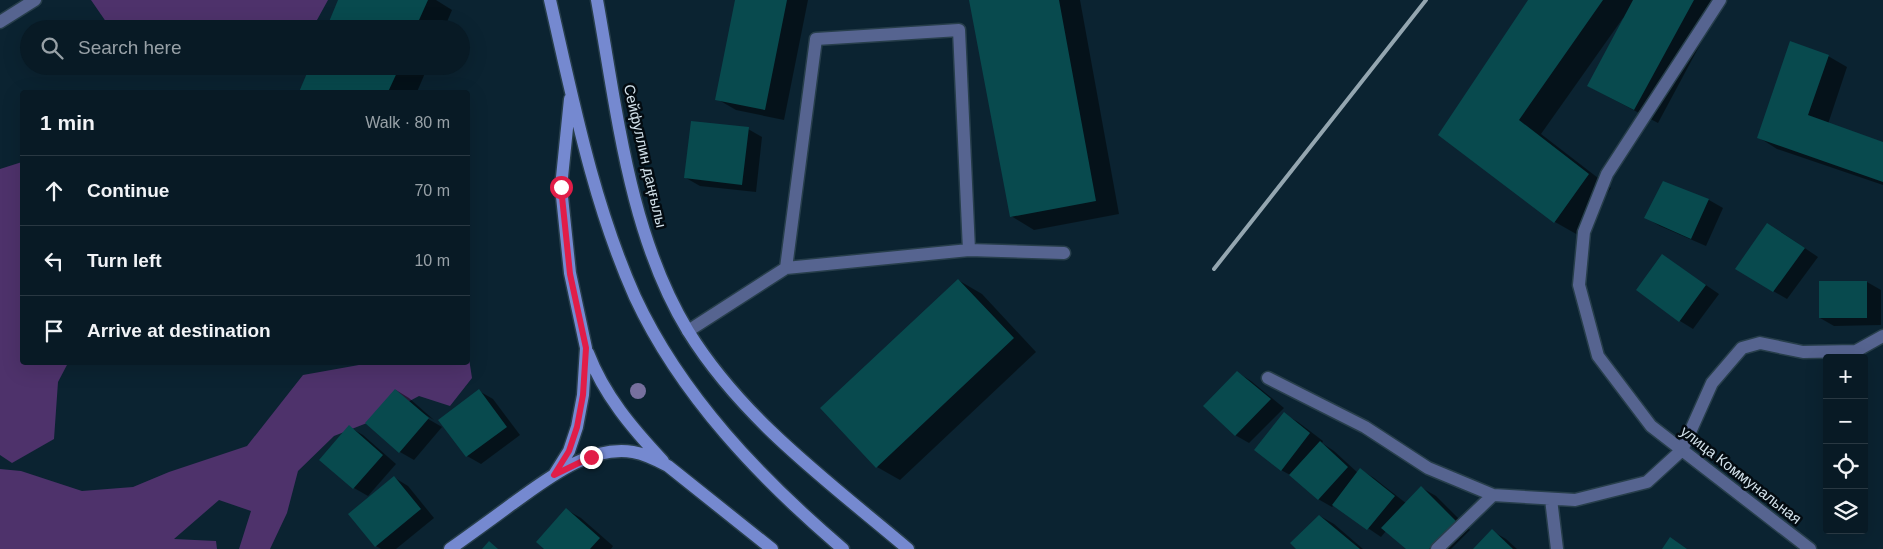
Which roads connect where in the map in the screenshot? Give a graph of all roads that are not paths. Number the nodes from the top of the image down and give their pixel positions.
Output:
1 (36, 0) edge
2 (550, 0) edge
3 (597, 0) edge
4 (1720, 0) edge
5 (0, 22) edge
6 (571, 89) junction
7 (969, 250) junction
8 (1064, 253) dead end
9 (786, 268) junction
10 (688, 330) junction
11 (1883, 336) edge
12 (586, 348) junction
13 (1268, 378) dead end
14 (1682, 450) junction
15 (668, 466) junction
16 (554, 475) junction
17 (1493, 495) junction
18 (1550, 499) junction
19 (450, 549) edge
20 (772, 549) edge
21 (842, 549) edge
22 (908, 549) edge
23 (1437, 549) edge
24 (1557, 549) edge
25 (1810, 549) edge

1 - 5 lane
2 - 6 main road
3 - 10 main road, Сейфуллин даңғылы
4 - 14 lane, улица Коммунальная
6 - 12 main road
6 - 21 main road
7 - 8 lane
7 - 9 lane
7 - 9 lane
9 - 10 lane
10 - 22 main road, Сейфуллин даңғылы
11 - 14 lane
12 - 15 main road
12 - 16 main road
13 - 17 lane
14 - 18 lane
14 - 25 lane, улица Коммунальная
15 - 16 main road
15 - 20 main road
16 - 19 main road
17 - 18 lane
17 - 23 lane
18 - 24 lane

